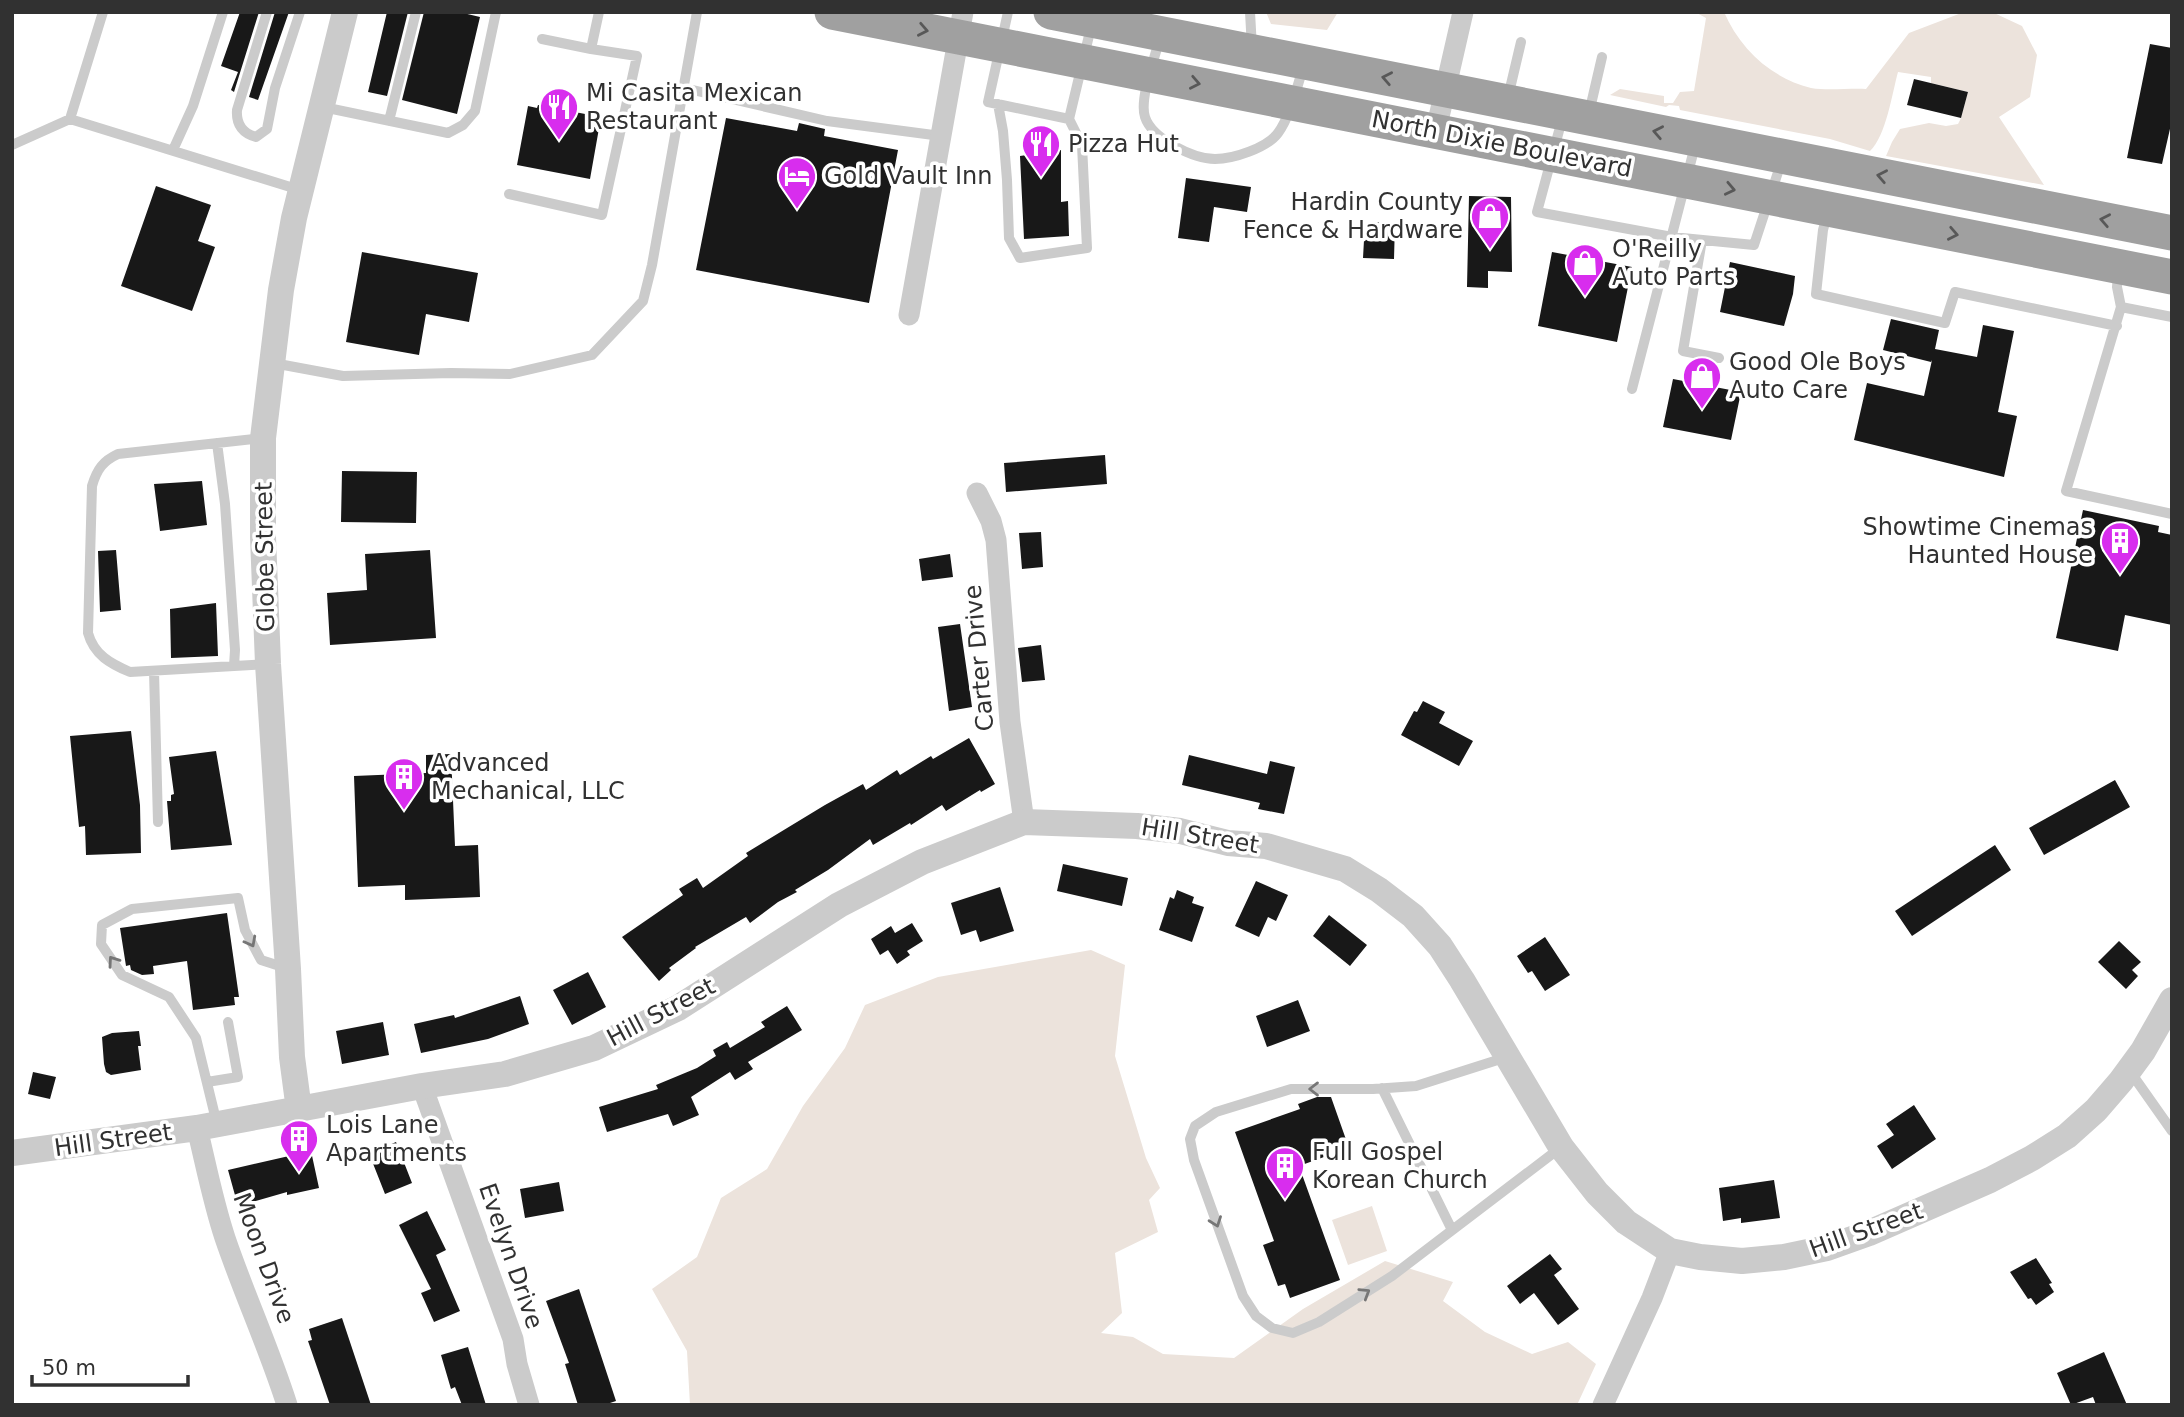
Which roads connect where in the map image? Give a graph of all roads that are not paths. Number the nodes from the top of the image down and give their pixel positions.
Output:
1 (103, 12) edge
2 (223, 12) edge
3 (267, 12) edge
4 (300, 12) edge
5 (345, 12) edge
6 (416, 12) edge
7 (496, 12) edge
8 (599, 12) edge
9 (697, 12) edge
10 (832, 12) edge
11 (1051, 12) edge
12 (1250, 12) edge
13 (1463, 12) edge
14 (1093, 20) junction
15 (960, 25) edge
16 (1005, 29) edge
17 (1161, 34) junction
18 (542, 39) dead end
19 (1521, 42) dead end
20 (592, 49) junction
21 (1252, 51) junction
22 (1602, 57) dead end
23 (1083, 61) junction
24 (1305, 62) junction
25 (1150, 74) junction
26 (684, 88) junction
27 (1445, 90) junction
28 (1292, 102) junction
29 (1507, 102) junction
30 (998, 104) junction
31 (323, 107) junction
32 (1576, 116) junction
33 (70, 119) junction
34 (1069, 119) junction
35 (389, 121) junction
36 (1436, 130) junction
37 (941, 136) junction
38 (1697, 140) junction
39 (12, 145) edge
40 (173, 150) junction
41 (1553, 154) junction
42 (1783, 157) junction
43 (1687, 180) junction
44 (300, 190) junction
45 (509, 194) dead end
46 (1770, 197) junction
47 (1829, 209) junction
48 (2172, 233) edge
49 (1672, 237) junction
50 (1702, 240) junction
51 (2119, 266) junction
52 (2172, 277) edge
53 (2121, 307) junction
54 (909, 315) dead end
55 (2172, 317) edge
56 (2117, 326) junction
57 (1719, 358) dead end
58 (271, 363) junction
59 (1632, 389) dead end
60 (264, 438) junction
61 (217, 443) junction
62 (976, 493) dead end
63 (2172, 514) edge
64 (268, 664) junction
65 (234, 666) junction
66 (154, 671) junction
67 (158, 822) dead end
68 (1024, 822) junction
69 (288, 969) junction
70 (2172, 1000) edge
71 (228, 1022) dead end
72 (1507, 1057) junction
73 (2129, 1070) junction
74 (207, 1082) junction
75 (422, 1086) junction
76 (1382, 1088) junction
77 (299, 1110) junction
78 (207, 1126) junction
79 (2172, 1130) edge
80 (1561, 1147) junction
81 (12, 1153) edge
82 (1452, 1230) junction
83 (1670, 1251) junction
84 (287, 1405) edge
85 (529, 1405) edge
86 (1603, 1405) edge

1 - 33 lane
2 - 40 lane
3 - 4 lane
5 - 31 street, Globe Street
6 - 35 lane
7 - 35 lane
8 - 20 lane
9 - 26 lane
10 -> 15 highway, North Dixie Boulevard
11 - 14 highway, North Dixie Boulevard
12 - 21 lane
13 - 27 street
14 - 17 highway, North Dixie Boulevard
14 - 23 lane
15 - 16 highway, North Dixie Boulevard
15 - 37 street
16 - 23 highway, North Dixie Boulevard
16 - 30 lane
17 - 21 highway, North Dixie Boulevard
17 - 25 lane
18 - 20 lane
19 - 29 lane
20 - 45 lane
21 - 24 highway, North Dixie Boulevard
22 - 32 lane
23 - 25 highway, North Dixie Boulevard
23 - 34 lane
27 -> 24 highway, North Dixie Boulevard
24 - 28 lane
25 -> 28 highway, North Dixie Boulevard
25 - 28 lane
26 - 37 lane
26 - 58 lane
27 - 29 highway, North Dixie Boulevard
27 - 36 street
28 - 36 highway, North Dixie Boulevard
29 - 32 highway, North Dixie Boulevard
30 - 34 lane
30 - 34 lane
31 - 35 lane
31 - 44 street, Globe Street
38 -> 32 highway, North Dixie Boulevard
32 - 41 lane
33 - 39 lane
33 - 40 lane
36 - 41 highway, North Dixie Boulevard
37 - 54 street
38 - 42 highway, North Dixie Boulevard
38 - 43 lane
40 - 44 lane
41 - 43 highway, North Dixie Boulevard
41 - 49 lane
42 - 46 lane
48 -> 42 highway, North Dixie Boulevard
43 -> 46 highway, North Dixie Boulevard
43 - 49 lane
44 - 58 street, Globe Street
46 - 47 highway, North Dixie Boulevard
46 - 50 lane
47 -> 51 highway, North Dixie Boulevard
47 - 56 lane
49 - 50 lane
49 - 59 lane
50 - 57 lane
51 - 52 highway, North Dixie Boulevard
51 - 53 lane
53 - 55 lane
53 - 56 lane
56 - 63 lane
58 - 60 street, Globe Street
60 - 61 lane
60 - 64 street, Globe Street
61 - 65 lane
61 - 66 lane
62 - 68 street, Carter Drive
64 - 65 lane
64 - 69 street, Globe Street
65 - 66 lane
66 - 67 lane
68 - 72 street, Hill Street
68 - 75 street, Hill Street
74 -> 69 lane
69 - 77 street, Globe Street
70 - 73 street, Hill Street
71 - 74 lane
72 - 76 lane
72 - 80 street, Hill Street
73 - 79 lane
73 - 83 street, Hill Street
74 - 78 lane
75 - 77 street, Hill Street
75 - 85 street, Evelyn Drive
76 - 82 lane
76 -> 82 lane
77 - 78 street, Hill Street
78 - 81 street, Hill Street
78 - 84 street, Moon Drive
80 - 82 lane
80 - 83 street, Hill Street
83 - 86 street

